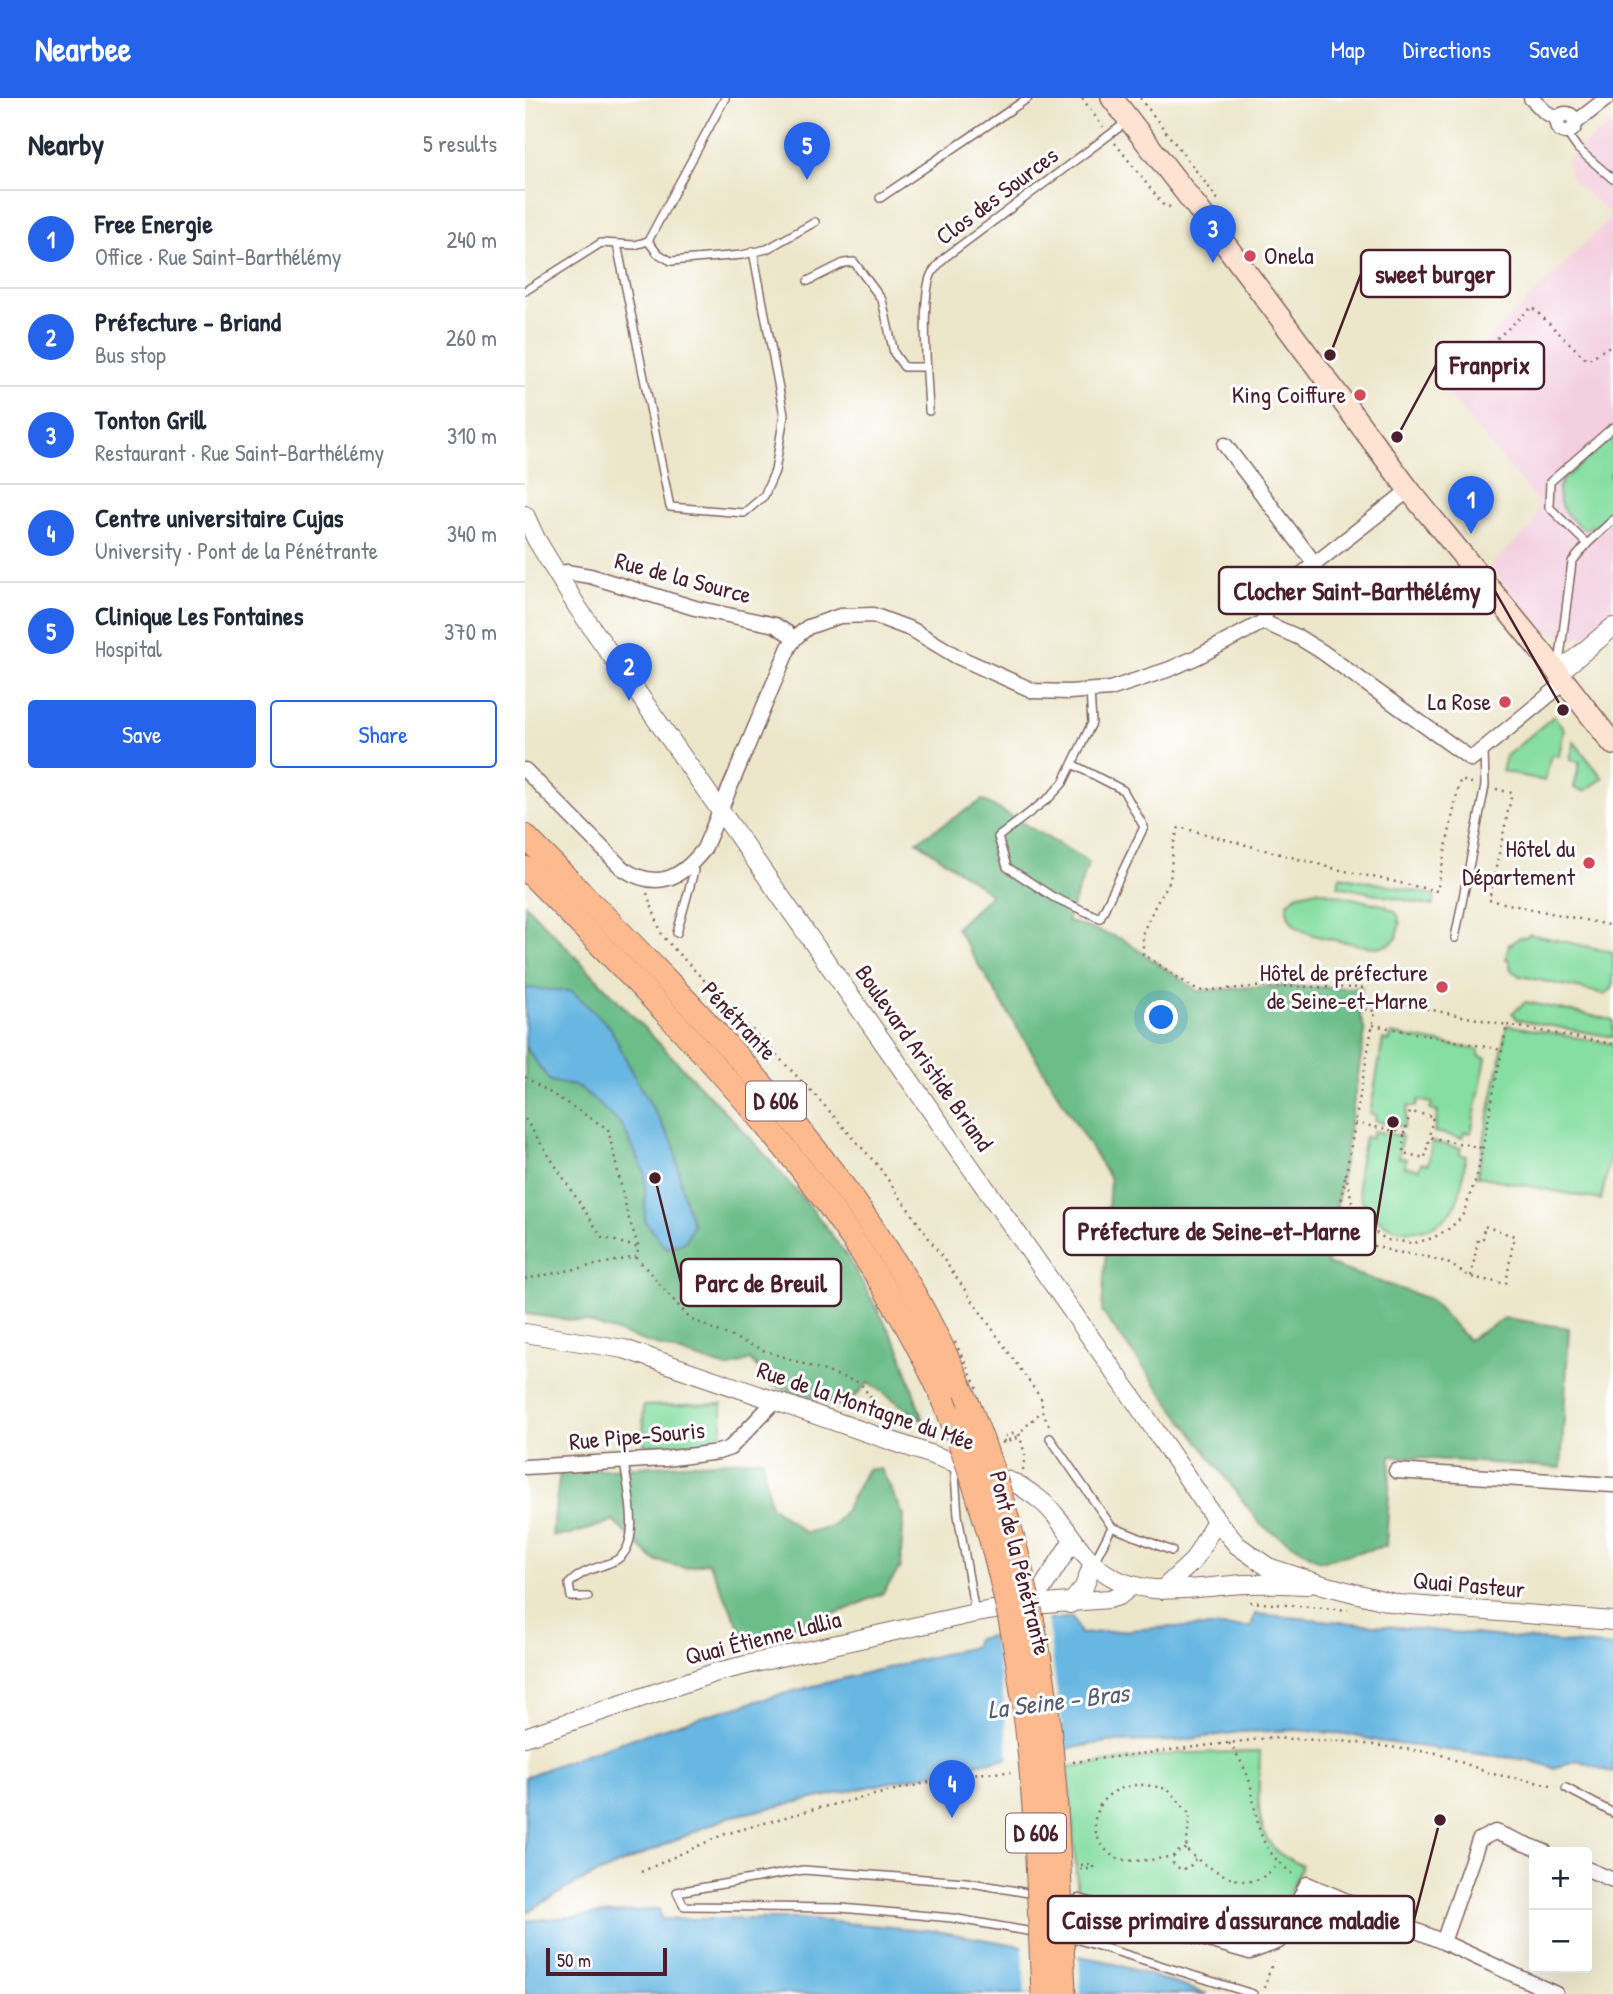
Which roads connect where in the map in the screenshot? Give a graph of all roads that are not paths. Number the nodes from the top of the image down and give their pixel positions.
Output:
1 (725, 98) edge
2 (1028, 98) edge
3 (1112, 98) edge
4 (1531, 98) edge
5 (1607, 98) edge
6 (1129, 121) junction
7 (1571, 128) junction
8 (1613, 179) edge
9 (880, 198) dead end
10 (815, 222) dead end
11 (648, 241) junction
12 (617, 244) junction
13 (753, 251) junction
14 (808, 281) dead end
15 (525, 291) edge
16 (927, 367) junction
17 (929, 411) dead end
18 (1613, 427) edge
19 (1225, 445) dead end
20 (1409, 489) junction
21 (525, 515) edge
22 (1613, 520) edge
23 (1587, 544) junction
24 (1315, 564) junction
25 (558, 577) junction
26 (1263, 622) junction
27 (1613, 627) edge
28 (795, 638) junction
29 (1561, 678) junction
30 (1090, 691) junction
31 (1613, 744) edge
32 (1484, 747) junction
33 (1072, 764) junction
34 (525, 770) edge
35 (720, 809) junction
36 (525, 836) edge
37 (692, 865) junction
38 (525, 869) edge
39 (677, 933) dead end
40 (1455, 938) dead end
41 (525, 1333) edge
42 (944, 1400) joint
43 (774, 1402) junction
44 (969, 1408) joint
45 (1050, 1438) road end
46 (624, 1461) junction
47 (954, 1462) junction
48 (525, 1467) edge
49 (1396, 1471) dead end
50 (1613, 1485) edge
51 (1216, 1520) junction
52 (1112, 1527) junction
53 (1073, 1540) junction
54 (1172, 1551) dead end
55 (1094, 1563) junction
56 (1133, 1585) junction
57 (1324, 1585) junction
58 (1162, 1590) junction
59 (587, 1597) dead end
60 (1070, 1604) junction
61 (1019, 1606) junction
62 (975, 1613) junction
63 (1613, 1621) edge
64 (525, 1737) edge
65 (1566, 1788) road end
66 (1613, 1813) edge
67 (1532, 1847) edge
68 (1592, 1871) edge
69 (1613, 1880) edge
70 (1079, 1902) junction
71 (1079, 1940) junction
72 (1443, 1942) junction
73 (1043, 1994) edge
74 (1064, 1994) edge
75 (1253, 1994) edge
76 (1556, 1994) edge

1 - 11 lane
2 - 9 lane
3 - 6 main road
4 - 7 street
5 - 7 street
6 - 16 lane, Clos des Sources
6 - 20 main road
7 - 8 lane
10 - 13 lane
11 - 12 lane
11 - 13 lane
12 - 13 lane
12 - 15 lane
14 - 16 lane
16 - 17 lane, Clos des Sources
18 - 23 lane
19 - 24 street
20 - 24 street
20 - 29 main road
21 - 25 street, Boulevard Aristide Briand
22 - 23 lane
23 - 29 lane
24 - 26 street
25 - 28 street, Rue de la Source
25 - 35 street, Boulevard Aristide Briand
26 - 30 street
26 - 32 street
27 - 29 street
28 - 30 street
28 - 35 street
29 - 31 main road
29 - 32 street
30 - 33 lane
32 - 40 lane
33 - 33 lane
34 - 37 street
35 - 37 street
35 - 51 street, Boulevard Aristide Briand
36 - 44 main road, Pénétrante / D 606
37 - 39 lane
38 - 42 main road, Pénétrante / D 606
41 - 43 street, Rue de la Montagne du Mée
42 - 73 main road, Pont de la Pénétrante / D 606, bridge
43 - 46 street, Rue Pipe-Souris
43 - 47 street, Rue de la Montagne du Mée
44 - 74 main road, Pont de la Pénétrante / D 606, bridge
45 - 52 lane
46 - 48 street, Rue Pipe-Souris
46 - 59 lane
47 - 53 street, Rue de la Montagne du Mée
47 - 62 lane
49 - 50 street
51 - 57 street, Boulevard Aristide Briand
51 - 58 street
52 - 54 lane
52 - 55 lane
53 - 55 street, Rue de la Montagne du Mée
53 - 61 street
55 - 56 street, Rue de la Montagne du Mée
55 - 60 street
56 - 58 street, Rue de la Montagne du Mée
56 - 60 street, Quai Étienne Lallia
57 - 58 street, Rue de la Montagne du Mée
57 - 63 street, Quai Pasteur
60 - 61 street, Quai Étienne Lallia
61 - 62 street, Quai Étienne Lallia
62 - 64 street, Quai Étienne Lallia
65 - 66 lane
67 - 72 street
68 - 69 street
70 - 71 lane
70 - 71 lane
70 - 72 street
71 - 75 lane
72 - 76 street

